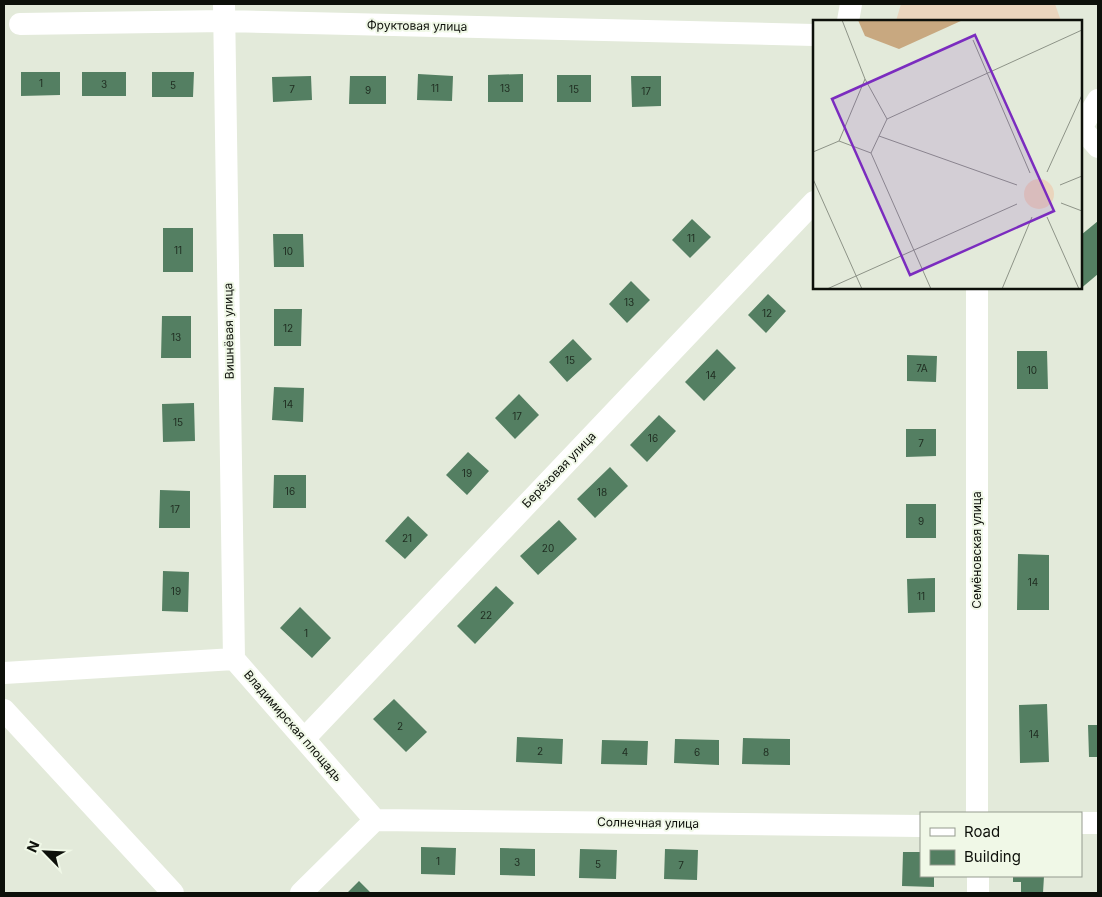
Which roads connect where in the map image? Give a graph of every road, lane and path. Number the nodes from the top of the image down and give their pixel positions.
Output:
1 (851, 4) edge
2 (224, 12) edge
3 (848, 20) edge
4 (20, 24) dead end
5 (813, 35) edge
6 (1098, 100) edge
7 (1082, 126) edge
8 (1082, 129) edge
9 (1098, 147) edge
10 (813, 203) edge
11 (977, 289) edge
12 (234, 659) junction
13 (4, 673) edge
14 (4, 710) edge
15 (304, 738) junction
16 (977, 812) edge
17 (375, 820) junction
18 (1082, 823) edge
19 (1098, 823) edge
20 (920, 826) edge
21 (978, 877) edge
22 (173, 893) edge
23 (301, 893) edge
24 (978, 893) edge

1 - 3 street
2 - 4 street, Фруктовая улица
2 - 5 street, Фруктовая улица
2 - 12 street, Вишнёвая улица
6 - 7 street
8 - 9 street
10 - 15 street, Берёзовая улица
11 - 16 street, Семёновская улица
12 - 13 street, Владимирская площадь
12 - 15 street, Владимирская площадь
14 - 22 street
15 - 17 street, Владимирская площадь
17 - 20 street, Солнечная улица
17 - 23 street
18 - 19 street
21 - 24 street

